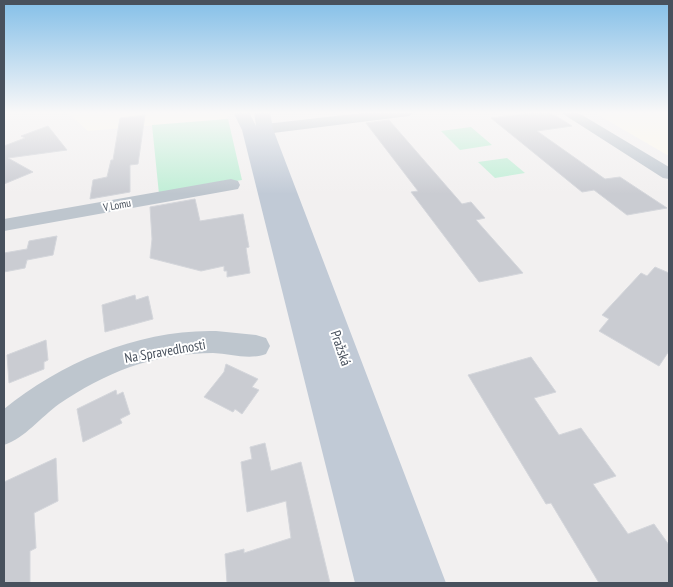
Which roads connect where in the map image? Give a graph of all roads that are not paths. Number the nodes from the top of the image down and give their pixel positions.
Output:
1 (253, 139) edge
2 (264, 139) edge
3 (612, 139) edge
4 (669, 174) edge
5 (231, 185) dead end
6 (4, 225) edge
7 (256, 346) dead end
8 (7, 424) edge
9 (378, 583) edge
10 (423, 583) edge

1 - 9 street, Pražská
2 - 10 street, Pražská
3 - 4 street
5 - 6 street, V Lomu
7 - 8 street, Na Spravedlnosti

